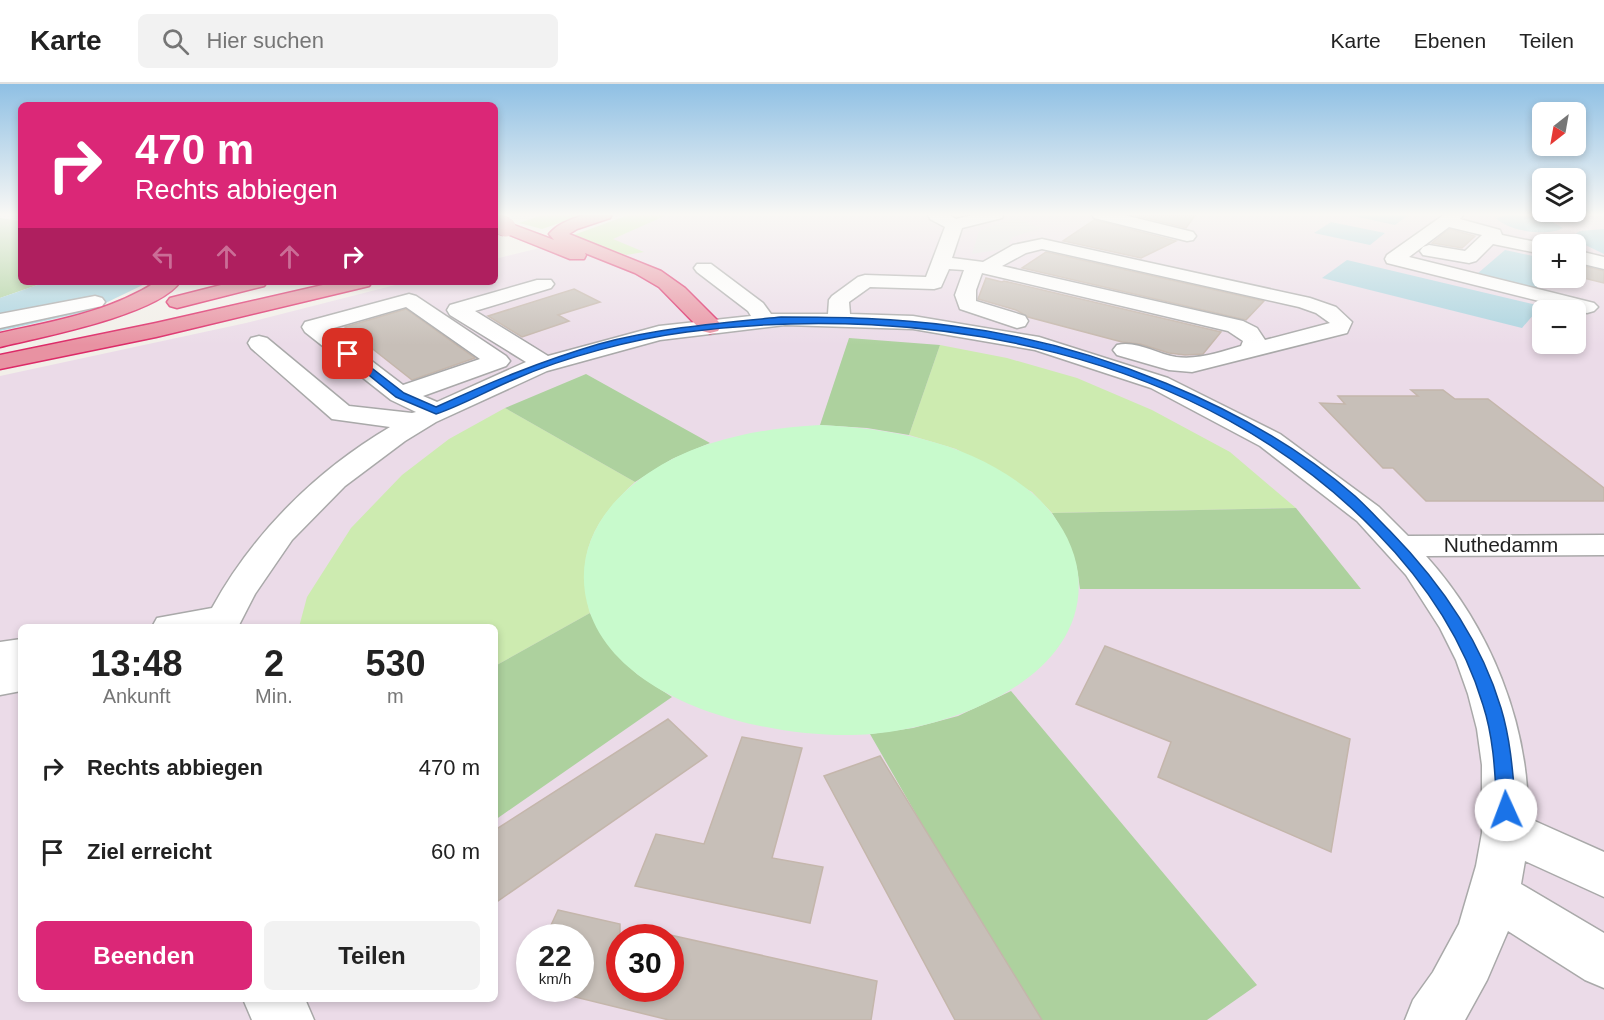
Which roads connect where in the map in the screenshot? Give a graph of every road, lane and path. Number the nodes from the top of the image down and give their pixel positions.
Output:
1 (593, 258) edge
2 (943, 258) edge
3 (1000, 258) edge
4 (1106, 258) edge
5 (1396, 258) edge
6 (1586, 259) edge
7 (1604, 263) edge
8 (982, 267) junction
9 (704, 268) dead end
10 (544, 284) dead end
11 (165, 285) edge
12 (245, 285) edge
13 (282, 285) edge
14 (349, 285) edge
15 (59, 289) dead end
16 (930, 296) junction
17 (95, 302) dead end
18 (1587, 307) dead end
19 (23, 316) junction
20 (839, 319) junction
21 (0, 321) edge
22 (765, 321) junction
23 (701, 332) junction
24 (0, 340) edge
25 (259, 343) dead end
26 (0, 345) edge
27 (1252, 350) junction
28 (547, 351) junction
29 (0, 355) edge
30 (0, 362) edge
31 (400, 395) junction
32 (426, 416) junction
33 (1604, 545) edge
34 (1399, 546) junction
35 (222, 622) edge
36 (201, 624) edge
37 (18, 652) edge
38 (0, 655) edge
39 (18, 678) edge
40 (0, 681) edge
41 (1506, 830) junction
42 (1604, 875) edge
43 (1495, 896) junction
44 (1604, 962) edge
45 (272, 1002) edge
46 (286, 1020) edge
47 (1433, 1020) edge

1 - 23 highway
2 - 16 street
3 - 8 street
4 - 27 street
5 - 18 street
6 - 7 street
8 - 16 street
8 - 27 street
8 - 27 street
9 - 22 street
10 - 28 street
11 - 24 highway
12 - 26 highway
13 - 29 highway
14 - 30 highway
15 - 19 street
16 - 20 street
16 - 20 street
16 - 34 street
17 - 19 street
19 - 21 street
20 - 22 street
22 - 23 street
23 - 28 street
25 - 32 street
28 - 32 street
31 - 31 street
31 - 32 street
32 - 35 street
33 - 34 street, Nuthedamm
34 - 41 street
35 - 36 street
37 - 38 street
39 - 40 street
41 - 42 street
41 - 43 street
43 - 44 street
43 - 47 street
45 - 46 street

